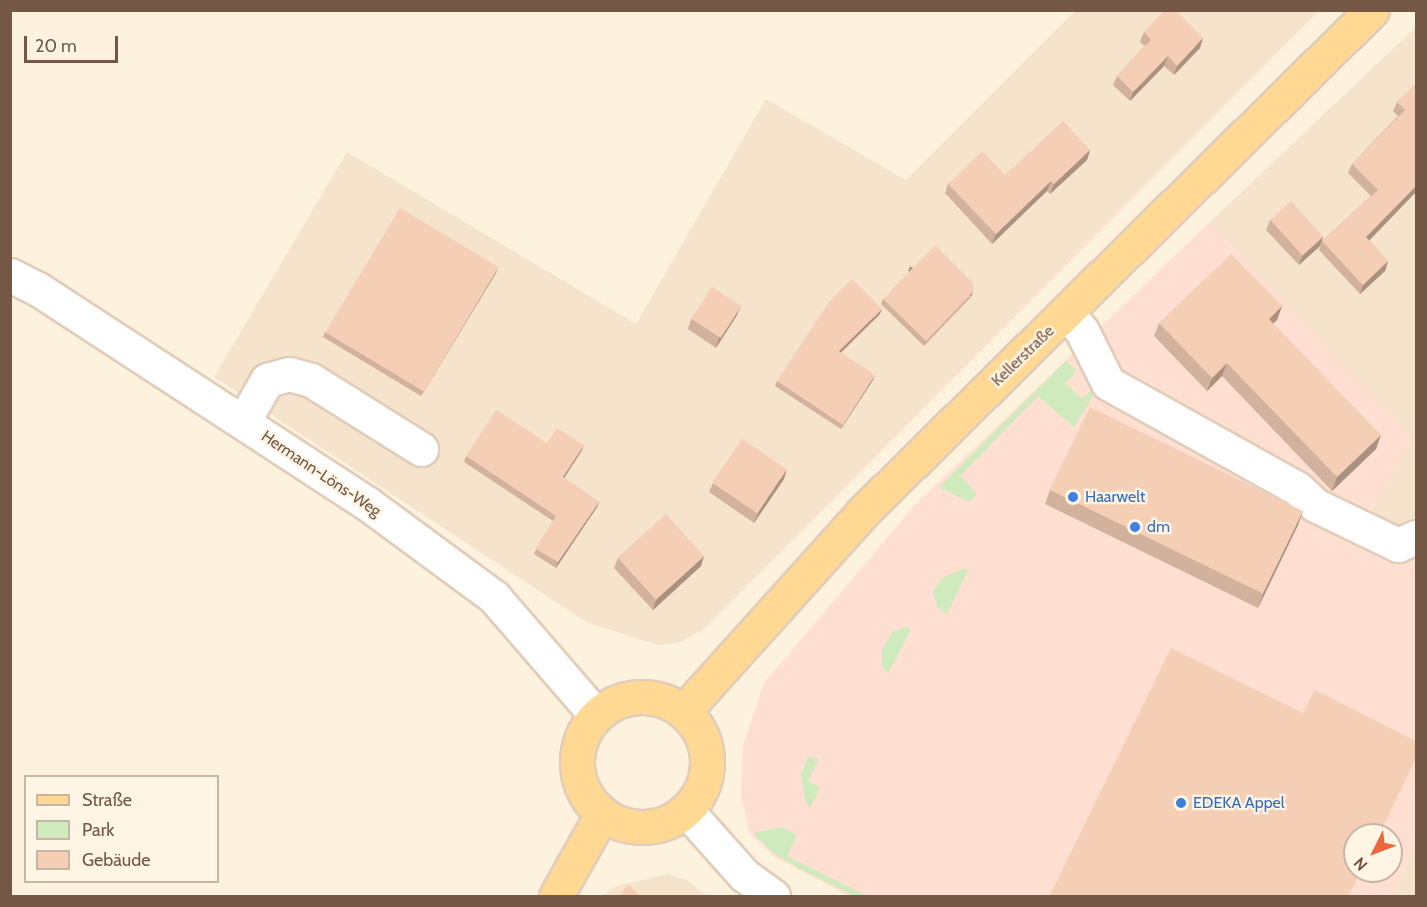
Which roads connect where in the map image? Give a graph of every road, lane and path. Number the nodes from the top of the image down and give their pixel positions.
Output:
1 (1372, 10) edge
2 (10, 275) edge
3 (1067, 313) junction
4 (243, 422) junction
5 (421, 449) dead end
6 (1416, 537) edge
7 (684, 711) junction
8 (596, 714) junction
9 (687, 811) junction
10 (602, 814) junction
11 (556, 897) edge
12 (773, 897) edge

1 - 3 main road, Kellerstraße
2 - 4 street, Hermann-Löns-Weg
3 - 6 street
3 - 7 main road, Kellerstraße
4 - 5 street
4 - 8 street, Hermann-Löns-Weg
7 - 8 main road
7 - 9 main road
8 - 10 main road
9 - 10 main road
9 - 12 street
10 - 11 main road

